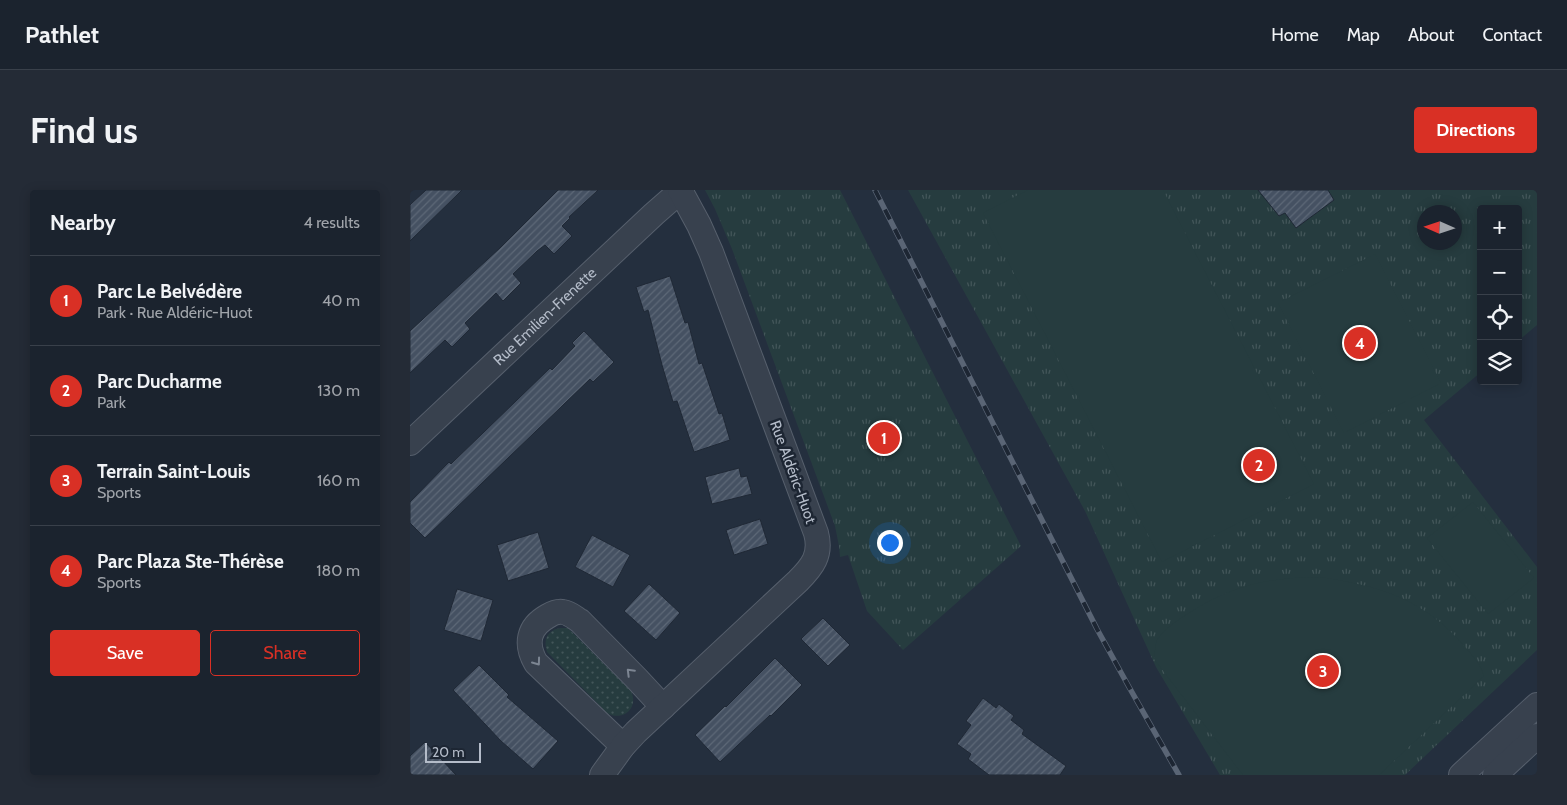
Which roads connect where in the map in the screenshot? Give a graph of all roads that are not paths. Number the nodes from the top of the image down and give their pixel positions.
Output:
1 (681, 191) edge
2 (410, 443) edge
3 (1537, 705) edge
4 (663, 708) junction
5 (1537, 736) edge
6 (623, 746) junction
7 (1500, 766) edge
8 (602, 775) edge
9 (1461, 775) edge

1 - 2 street, Rue Emilien-Frenette
1 - 4 street, Rue Aldéric-Huot
3 - 7 street
4 - 6 street, Rue Aldéric-Huot
4 -> 6 street
5 - 7 street
6 - 8 street, Rue Aldéric-Huot
7 - 9 street

